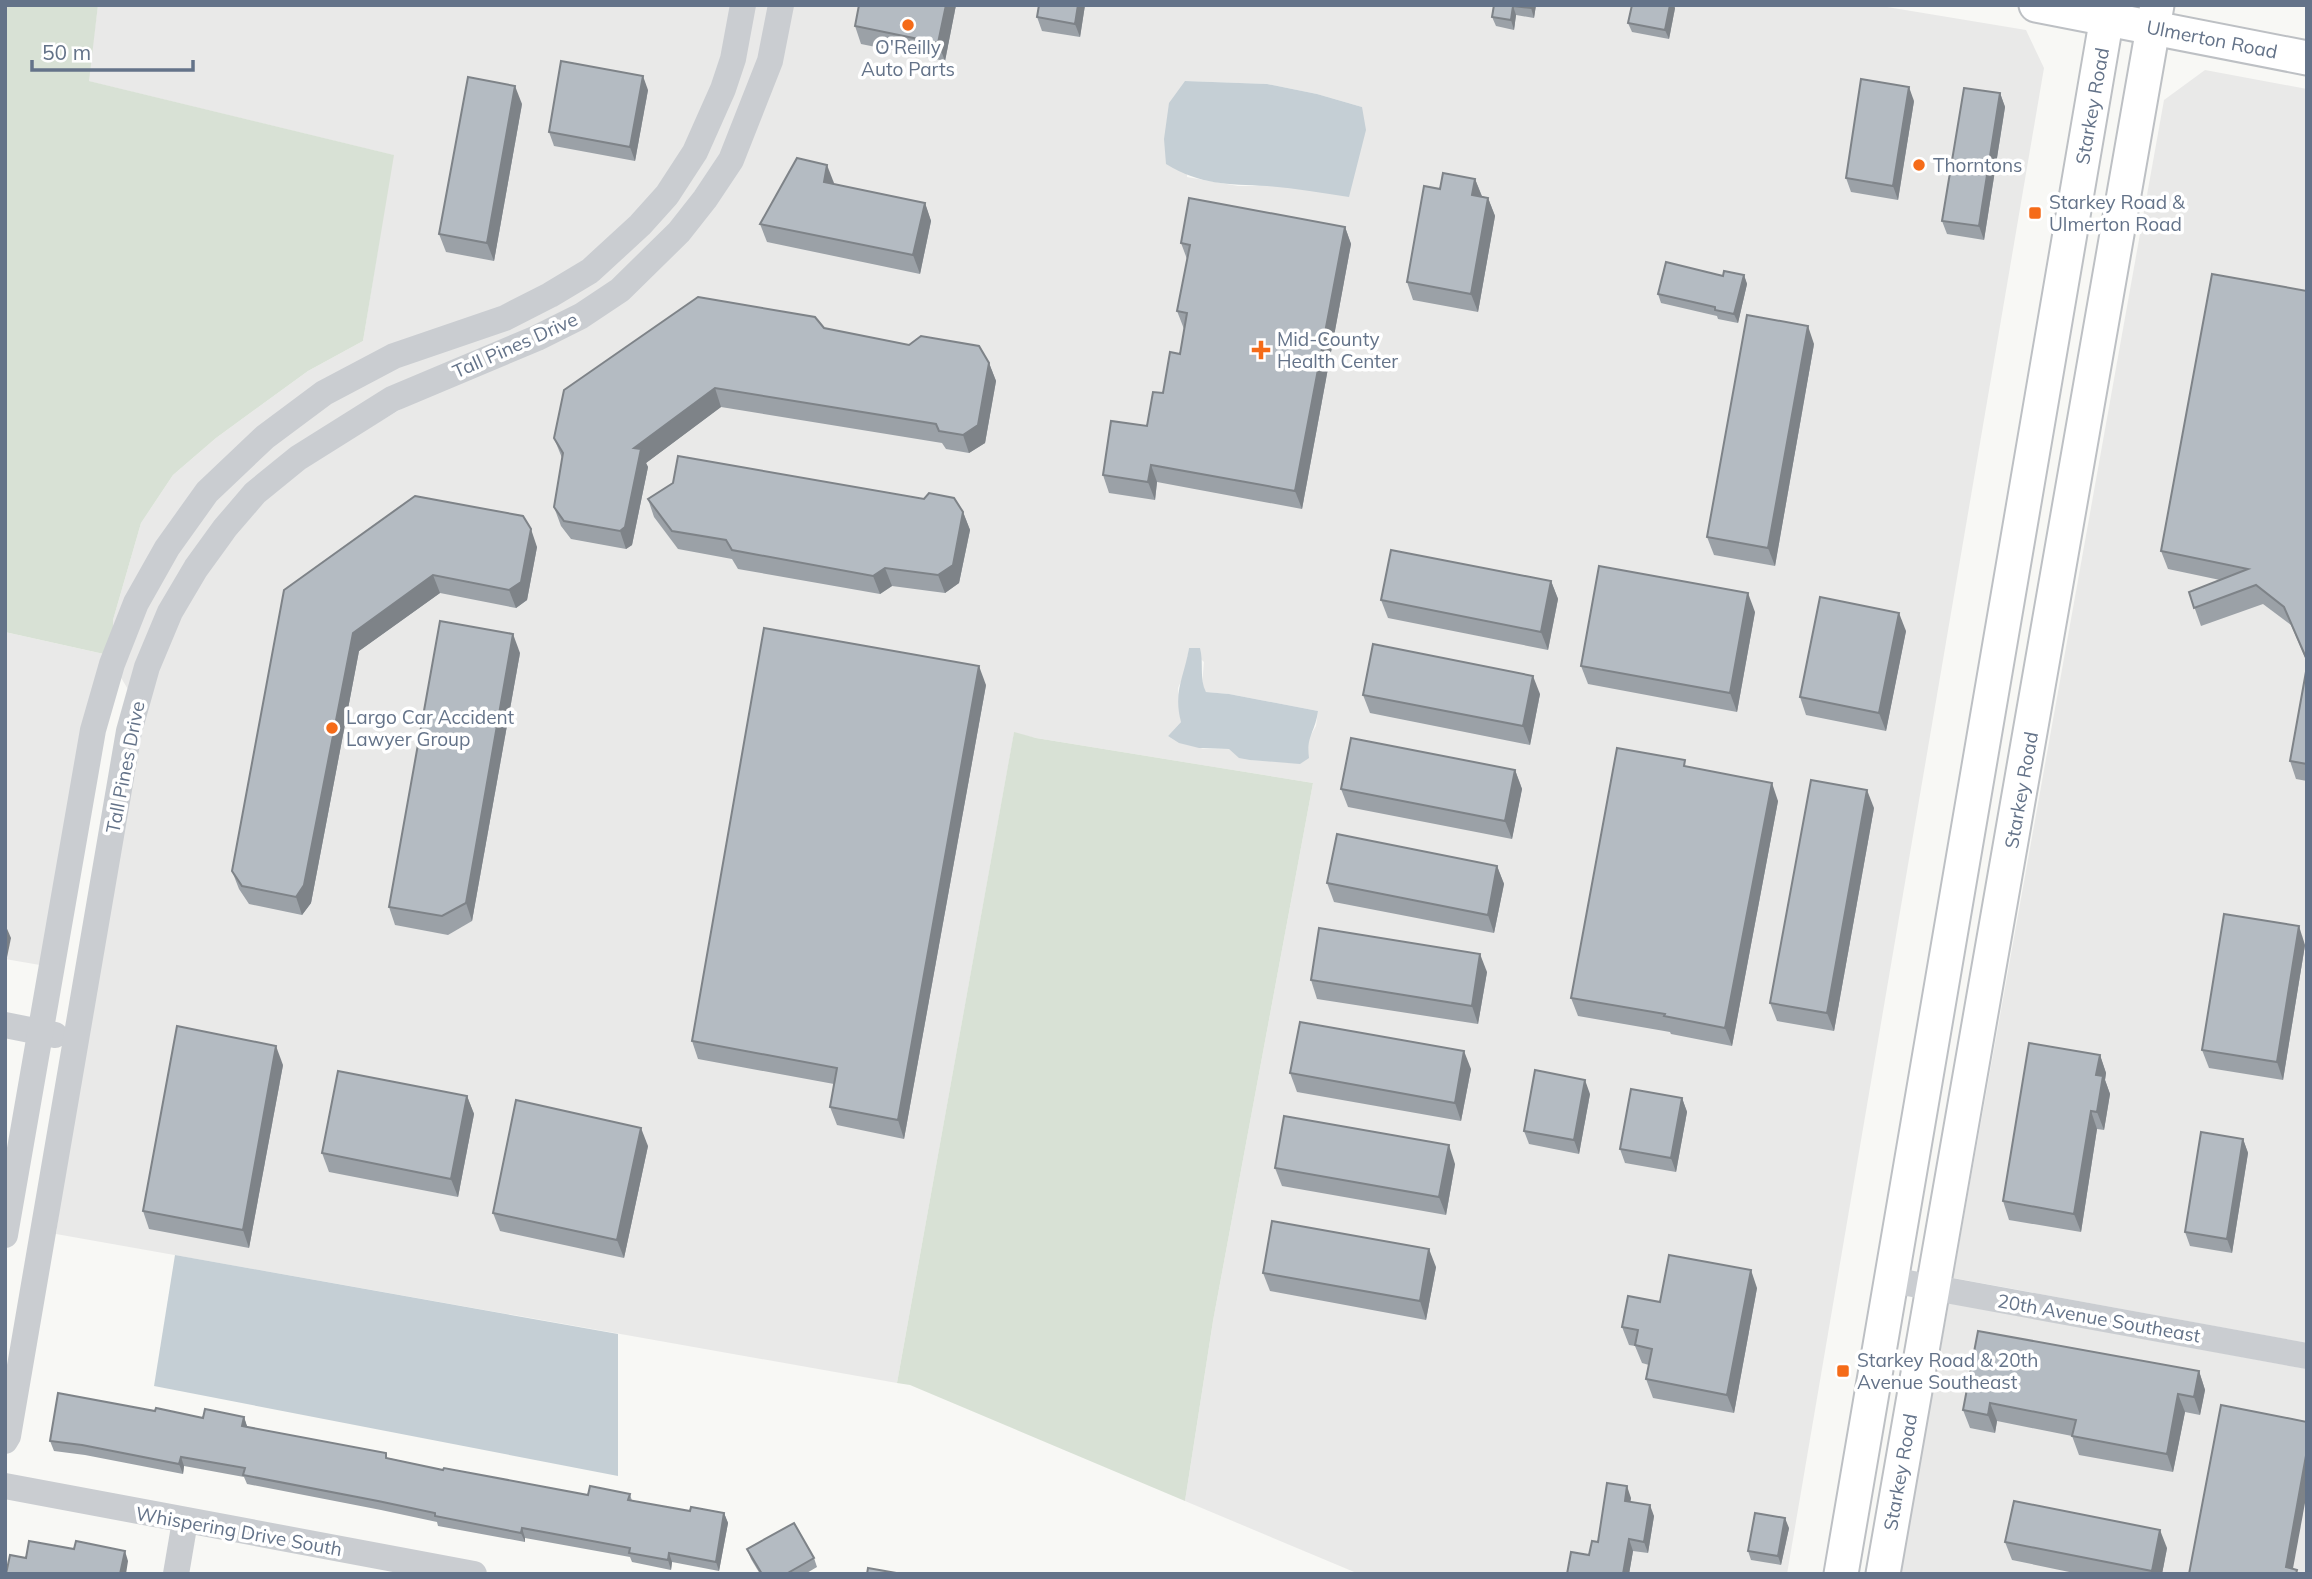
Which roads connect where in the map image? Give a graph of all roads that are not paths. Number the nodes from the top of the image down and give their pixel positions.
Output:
1 (743, 5) edge
2 (781, 5) edge
3 (2036, 5) edge
4 (2108, 12) edge
5 (2155, 16) edge
6 (2307, 58) edge
7 (5, 1025) edge
8 (40, 1032) junction
9 (77, 1040) junction
10 (5, 1235) edge
11 (1891, 1280) junction
12 (1933, 1287) junction
13 (2307, 1356) edge
14 (5, 1441) edge
15 (5, 1486) edge
16 (185, 1521) junction
17 (176, 1574) edge
18 (474, 1574) edge
19 (1841, 1574) edge
20 (1883, 1574) edge

1 - 8 street, Tall Pines Drive
2 - 9 street, Tall Pines Drive
3 - 4 main road, Ulmerton Road
4 - 5 main road, Ulmerton Road
4 - 11 main road, Starkey Road
5 - 6 main road, Ulmerton Road
5 - 12 main road, Starkey Road
7 - 8 street
8 - 9 street
8 - 10 street, Tall Pines Drive
9 - 14 street, Tall Pines Drive
11 - 12 street, 20th Avenue Southeast
11 - 19 main road, Starkey Road
12 - 13 street, 20th Avenue Southeast
12 - 20 main road, Starkey Road
15 - 16 street, Whispering Drive South
16 - 17 street
16 - 18 street, Whispering Drive South

